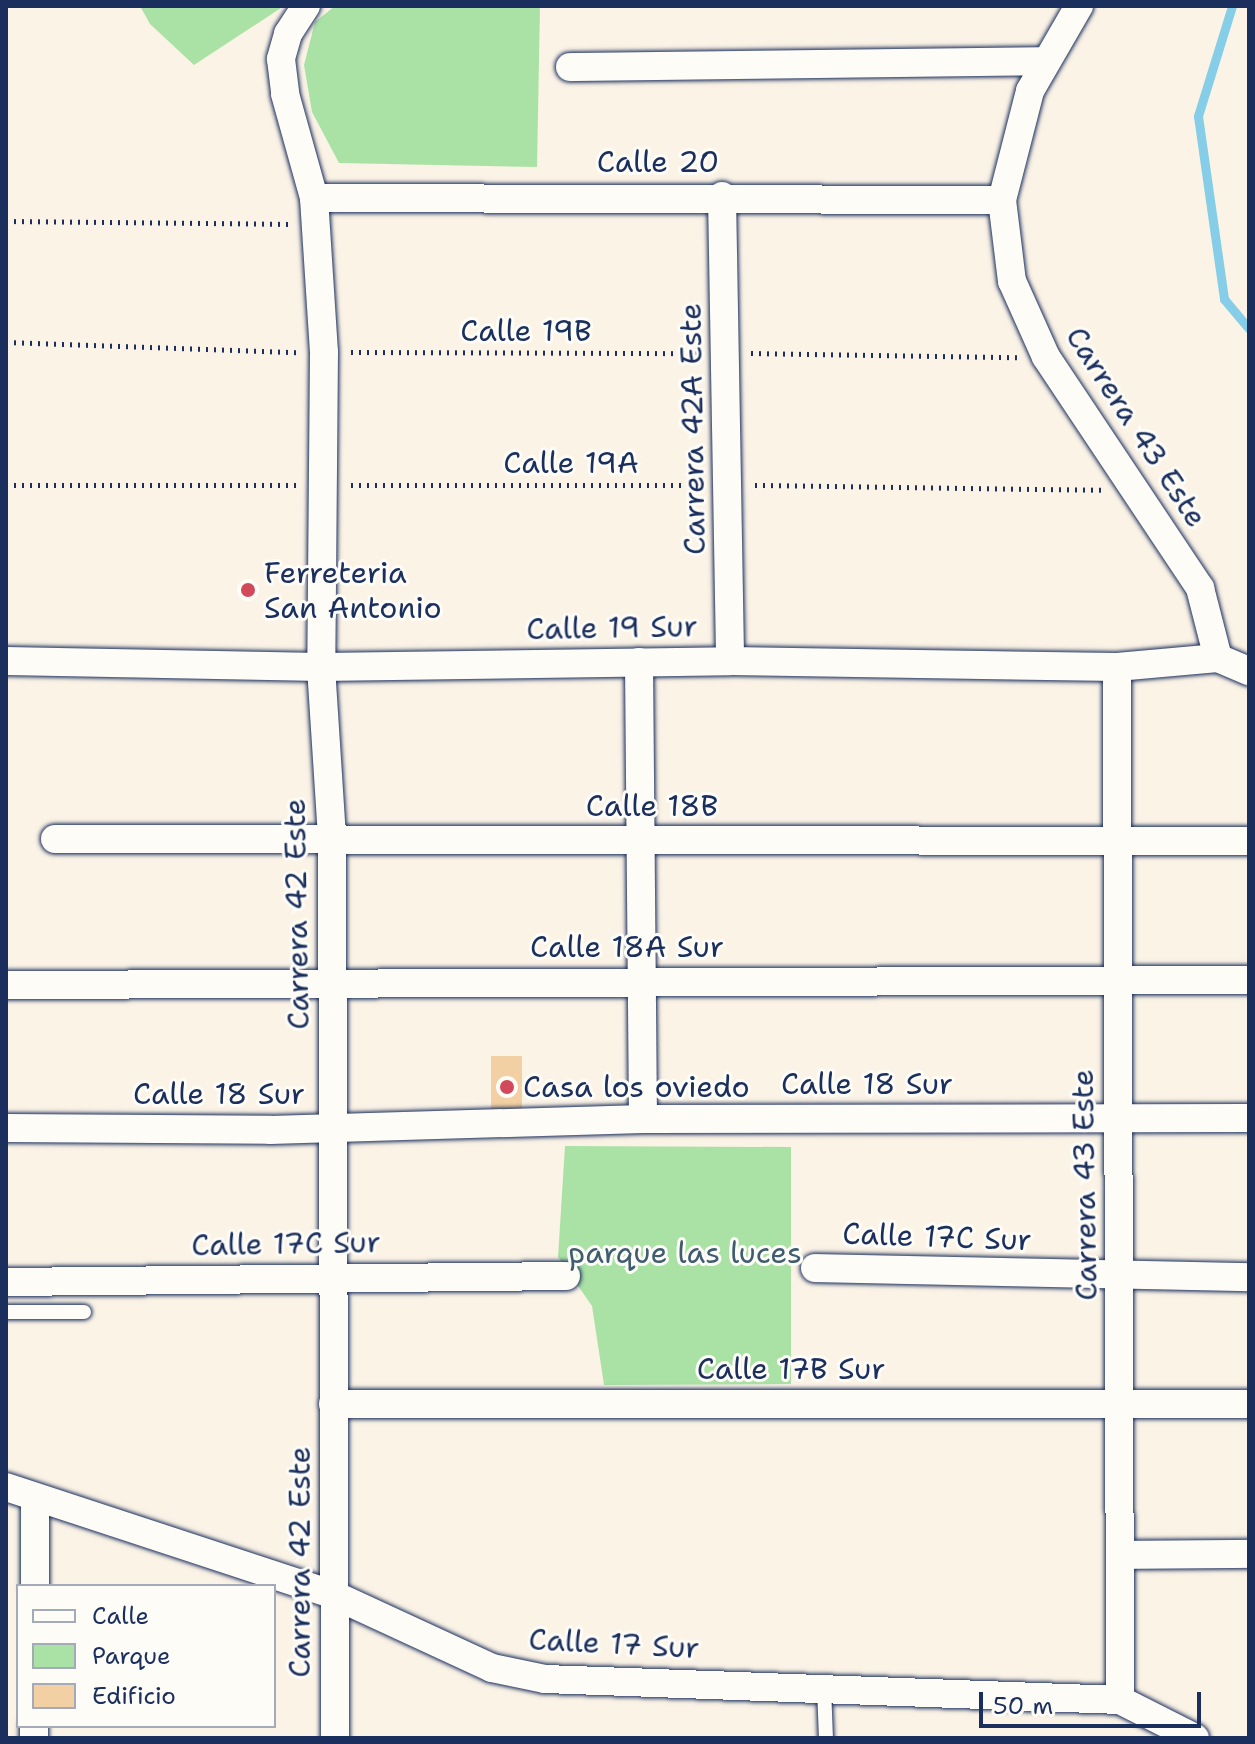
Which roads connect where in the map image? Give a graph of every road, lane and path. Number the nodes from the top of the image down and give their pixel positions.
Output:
1 (306, 6) edge
2 (1079, 6) edge
3 (1045, 61) junction
4 (570, 67) dead end
5 (722, 196) junction
6 (1002, 200) junction
7 (316, 211) junction
8 (6, 221) edge
9 (6, 342) edge
10 (324, 352) junction
11 (728, 353) junction
12 (1046, 357) junction
13 (6, 485) edge
14 (320, 485) junction
15 (729, 485) junction
16 (1136, 491) junction
17 (1218, 658) junction
18 (6, 661) edge
19 (730, 661) junction
20 (639, 662) junction
21 (321, 667) junction
22 (1117, 667) junction
23 (1249, 671) edge
24 (55, 839) dead end
25 (332, 839) junction
26 (641, 840) junction
27 (1249, 841) edge
28 (1116, 842) junction
29 (642, 980) junction
30 (1249, 980) edge
31 (1116, 981) junction
32 (332, 984) junction
33 (6, 985) edge
34 (1116, 1118) junction
35 (1249, 1118) edge
36 (643, 1119) junction
37 (335, 1127) junction
38 (6, 1128) edge
39 (815, 1268) dead end
40 (566, 1276) dead end
41 (333, 1277) junction
42 (1121, 1277) junction
43 (1249, 1277) edge
44 (6, 1282) edge
45 (6, 1312) edge
46 (84, 1312) dead end
47 (1122, 1403) junction
48 (333, 1404) junction
49 (1249, 1404) edge
50 (6, 1487) edge
51 (35, 1500) junction
52 (1249, 1554) edge
53 (1124, 1555) junction
54 (35, 1584) edge
55 (334, 1595) junction
56 (824, 1687) junction
57 (1120, 1700) junction
58 (335, 1738) edge
59 (826, 1738) edge
60 (1195, 1738) edge

1 - 7 street, Carrera 42 Este
2 - 3 street, Carrera 43 Este
3 - 4 street
3 - 6 street, Carrera 43 Este
5 - 6 street, Calle 20
5 - 7 street, Calle 20
5 - 11 street, Carrera 42A Este
6 - 12 street, Carrera 43 Este
7 - 8 path
7 - 10 street, Carrera 42 Este
9 - 10 path, Calle 19B
10 - 11 path, Calle 19B
10 - 14 street, Carrera 42 Este
11 - 12 path, Calle 19B
11 - 15 street, Carrera 42A Este
12 - 16 street, Carrera 43 Este
13 - 14 path, Calle 19A
14 - 15 path, Calle 19A
14 - 21 street, Carrera 42 Este
15 - 16 path, Calle 19A
15 - 19 street, Carrera 42A Este
16 - 17 street, Carrera 43 Este
17 - 22 street, Calle 19 Sur
17 - 23 street
18 - 21 street, Calle 19 Sur
19 - 20 street, Calle 19 Sur
19 - 22 street, Calle 19 Sur
20 - 21 street, Calle 19 Sur
20 - 26 street
21 - 25 street, Carrera 42 Este
22 - 28 street, Carrera 43 Este
24 - 25 street, Calle 18B
25 - 26 street, Calle 18B
25 - 32 street, Carrera 42 Este
26 - 28 street, Calle 18B
26 - 29 street
27 - 28 street, Calle 18B
28 - 31 street, Carrera 43 Este
29 - 31 street, Calle 18A Sur
29 - 32 street, Calle 18A Sur
29 - 36 street
30 - 31 street, Calle 18A Sur
31 - 34 street, Carrera 43 Este
32 - 33 street, Calle 18A Sur
32 - 37 street, Carrera 42 Este
34 - 35 street, Calle 18 Sur
34 - 36 street, Calle 18 Sur
34 - 42 street, Carrera 43 Este
36 - 37 street, Calle 18 Sur
37 - 38 street, Calle 18 Sur
37 - 41 street, Carrera 42 Este
39 - 42 street, Calle 17C Sur
40 - 41 street, Calle 17C Sur
41 - 44 street, Calle 17C Sur
41 - 48 street, Carrera 42 Este
42 - 43 street, Calle 17C Sur
42 - 47 street, Carrera 43 Este
45 - 46 lane
47 - 48 street, Calle 17B Sur
47 - 49 street, Calle 17B Sur
47 - 53 street, Carrera 43 Este
48 - 55 street, Carrera 42 Este
50 - 51 street, Calle 17 Sur
51 - 54 street
51 - 55 street, Calle 17 Sur
52 - 53 street
53 - 57 street, Carrera 43 Este
55 - 56 street, Calle 17 Sur
55 - 58 street, Carrera 42 Este
56 - 57 street, Calle 17 Sur
56 - 59 lane
57 - 60 street, Calle 17 Sur

